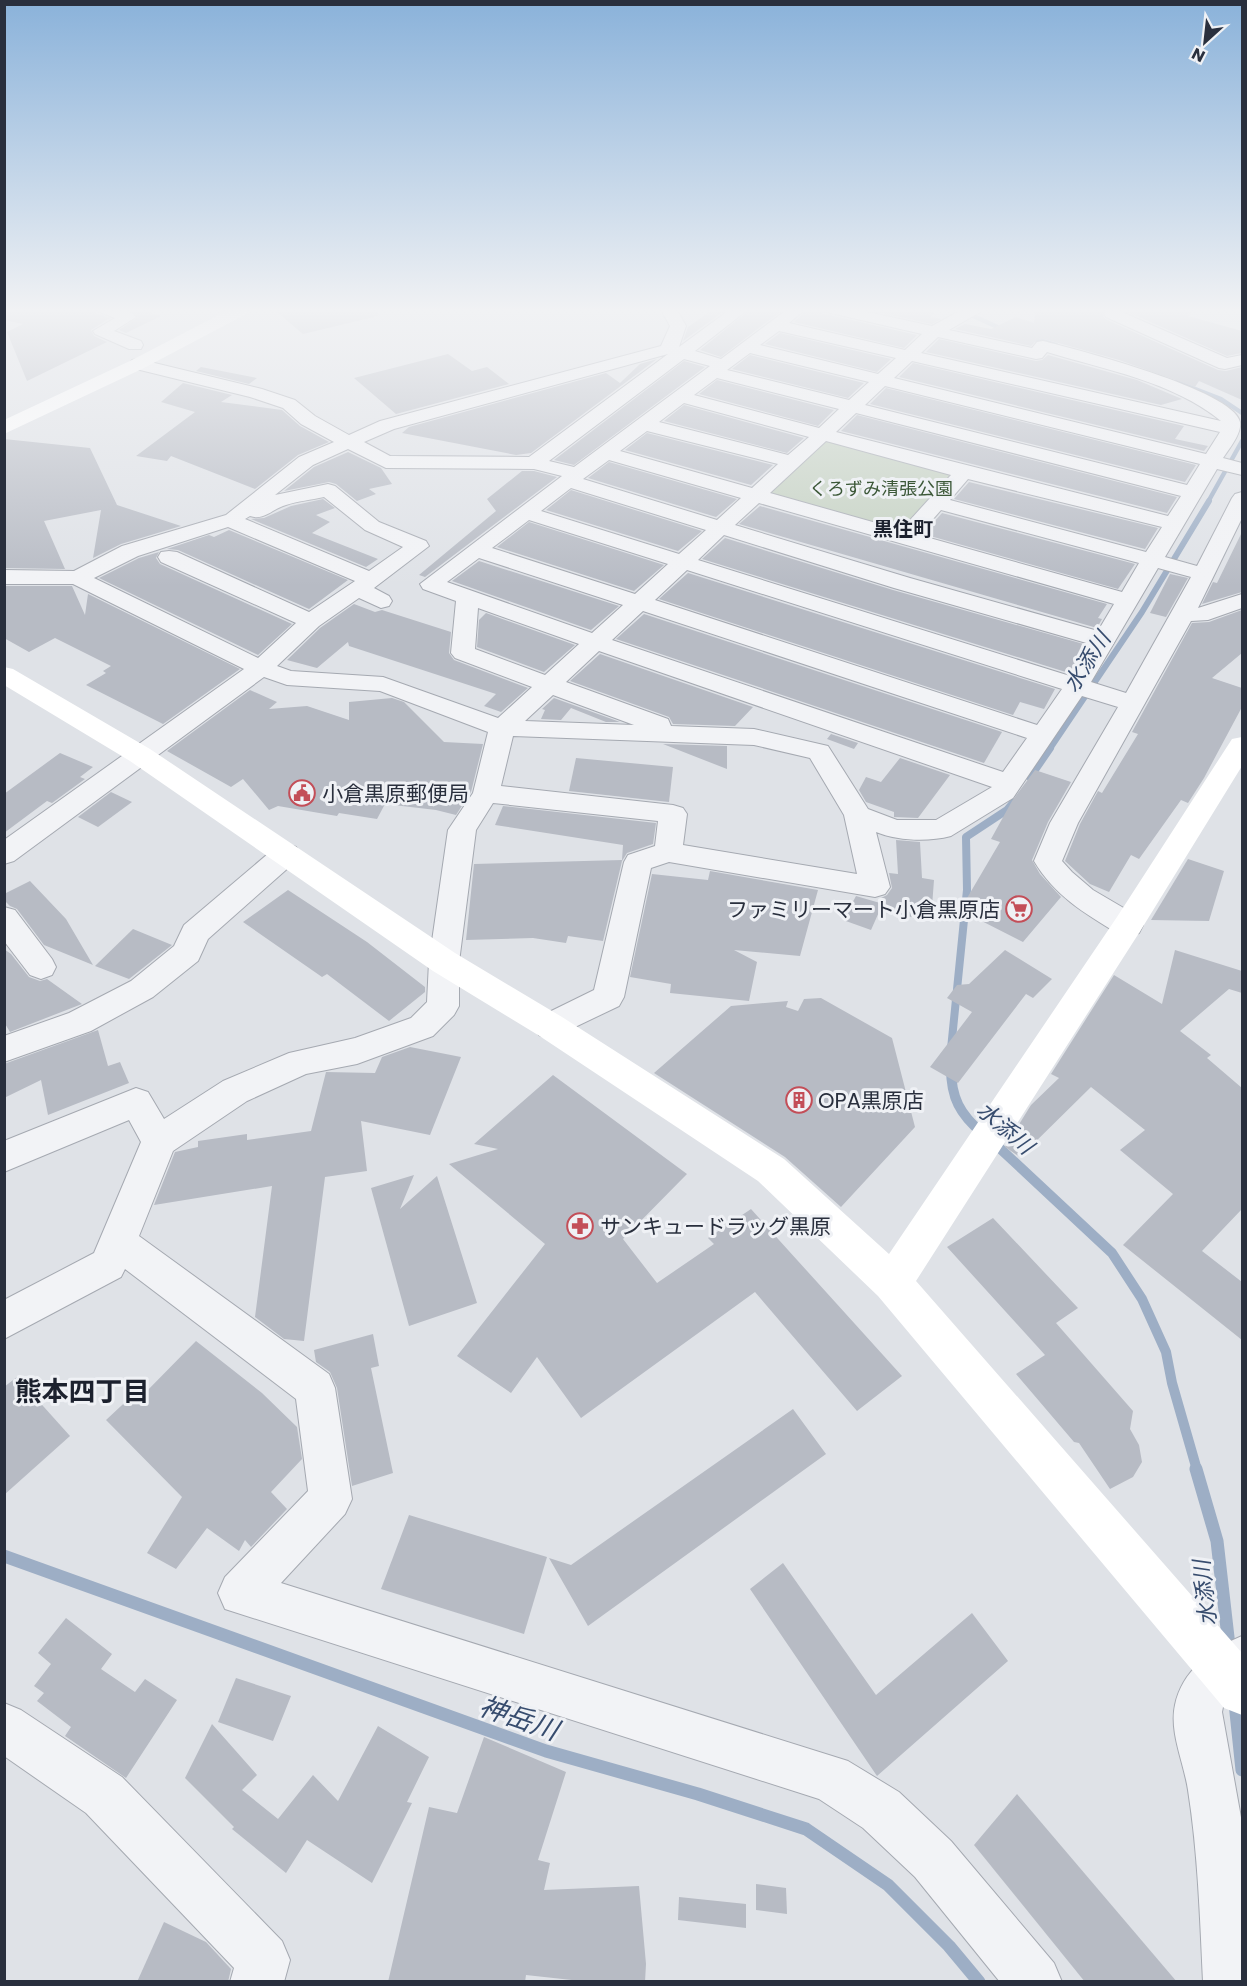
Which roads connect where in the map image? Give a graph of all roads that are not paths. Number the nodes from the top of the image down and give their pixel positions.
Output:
1 (21, 401) edge
2 (61, 401) edge
3 (279, 401) edge
4 (482, 401) edge
5 (612, 401) edge
6 (676, 401) edge
7 (696, 401) edge
8 (834, 401) edge
9 (859, 401) edge
10 (966, 401) edge
11 (1108, 401) edge
12 (1203, 401) edge
13 (853, 406) junction
14 (4, 409) edge
15 (644, 424) junction
16 (4, 428) edge
17 (1231, 429) junction
18 (824, 433) junction
19 (347, 441) junction
20 (606, 453) junction
21 (793, 462) junction
22 (534, 463) junction
23 (1229, 465) edge
24 (964, 471) junction
25 (573, 478) junction
26 (1193, 493) junction
27 (757, 496) junction
28 (1242, 498) edge
29 (936, 503) junction
30 (527, 513) junction
31 (236, 523) junction
32 (1175, 524) junction
33 (722, 527) junction
34 (905, 538) junction
35 (476, 550) junction
36 (169, 557) junction
37 (1153, 560) junction
38 (682, 561) junction
39 (149, 567) dead end
40 (1204, 574) junction
41 (4, 578) edge
42 (98, 583) junction
43 (365, 584) junction
44 (468, 597) junction
45 (381, 601) dead end
46 (1127, 601) junction
47 (1242, 601) edge
48 (640, 602) junction
49 (1184, 614) junction
50 (311, 621) junction
51 (1103, 640) junction
52 (595, 642) junction
53 (261, 668) junction
54 (4, 674) edge
55 (550, 684) junction
56 (1087, 690) junction
57 (1134, 704) junction
58 (502, 728) junction
59 (682, 734) junction
60 (1043, 735) junction
61 (1242, 745) edge
62 (140, 755) junction
63 (1008, 783) junction
64 (486, 793) junction
65 (858, 815) junction
66 (668, 852) junction
67 (4, 854) edge
68 (286, 854) junction
69 (4, 918) edge
70 (1128, 925) junction
71 (444, 962) junction
72 (41, 967) dead end
73 (550, 1026) junction
74 (4, 1049) edge
75 (159, 1141) junction
76 (4, 1157) edge
77 (118, 1242) junction
78 (892, 1283) junction
79 (4, 1321) edge
80 (1225, 1670) edge
81 (4, 1727) edge
82 (257, 1982) edge
83 (1035, 1982) edge
84 (1230, 1982) edge

1 - 14 street
2 - 16 street
3 - 19 street
4 - 19 street
5 - 22 street
6 - 15 street
7 - 18 street
8 - 13 street
9 - 13 street
10 - 23 street
11 - 17 street
12 - 17 street
13 - 18 street
13 - 26 street
15 - 20 street
15 - 21 street
17 - 23 street
18 - 21 street
18 - 24 street
19 - 22 street
19 - 42 street
20 - 25 street
20 - 27 street
21 - 27 street
22 - 25 street
23 - 26 street
24 - 29 street
24 - 32 street
25 - 30 street
25 - 33 street
26 - 32 street
27 - 33 street
27 - 34 street
28 - 40 street
29 - 34 street
29 - 37 street
30 - 35 street
30 - 38 street
31 - 36 street
31 - 43 street
31 - 43 street
32 - 37 street
33 - 38 street
33 - 51 street
34 - 46 street
35 - 44 street
35 - 48 street
36 - 39 street
36 - 50 street
37 - 40 street
37 - 46 street
38 - 48 street
38 - 56 street
40 - 49 street
41 - 42 street
42 - 53 street
43 - 45 street
43 - 50 street
44 - 52 street
44 - 55 street
46 - 51 street
47 - 49 street
48 - 52 street
48 - 60 street
49 - 57 street
50 - 53 street
51 - 56 street
52 - 55 street
52 - 63 street
53 - 58 street
53 - 62 street
54 - 62 street
55 - 58 street
55 - 59 street
56 - 57 street
56 - 60 street
57 - 70 street
58 - 59 street
58 - 64 street
59 - 65 street
60 - 63 street
61 - 70 street
62 - 67 street
62 - 68 street
63 - 65 street
64 - 66 street
64 - 71 street
65 - 66 street
66 - 73 street
68 - 71 street
68 - 74 street
69 - 72 street
70 - 78 street
71 - 73 street
71 - 75 street
73 - 78 street
75 - 76 street
75 - 77 street
77 - 79 street
77 - 83 street
78 - 80 street
80 - 84 street
81 - 82 street

